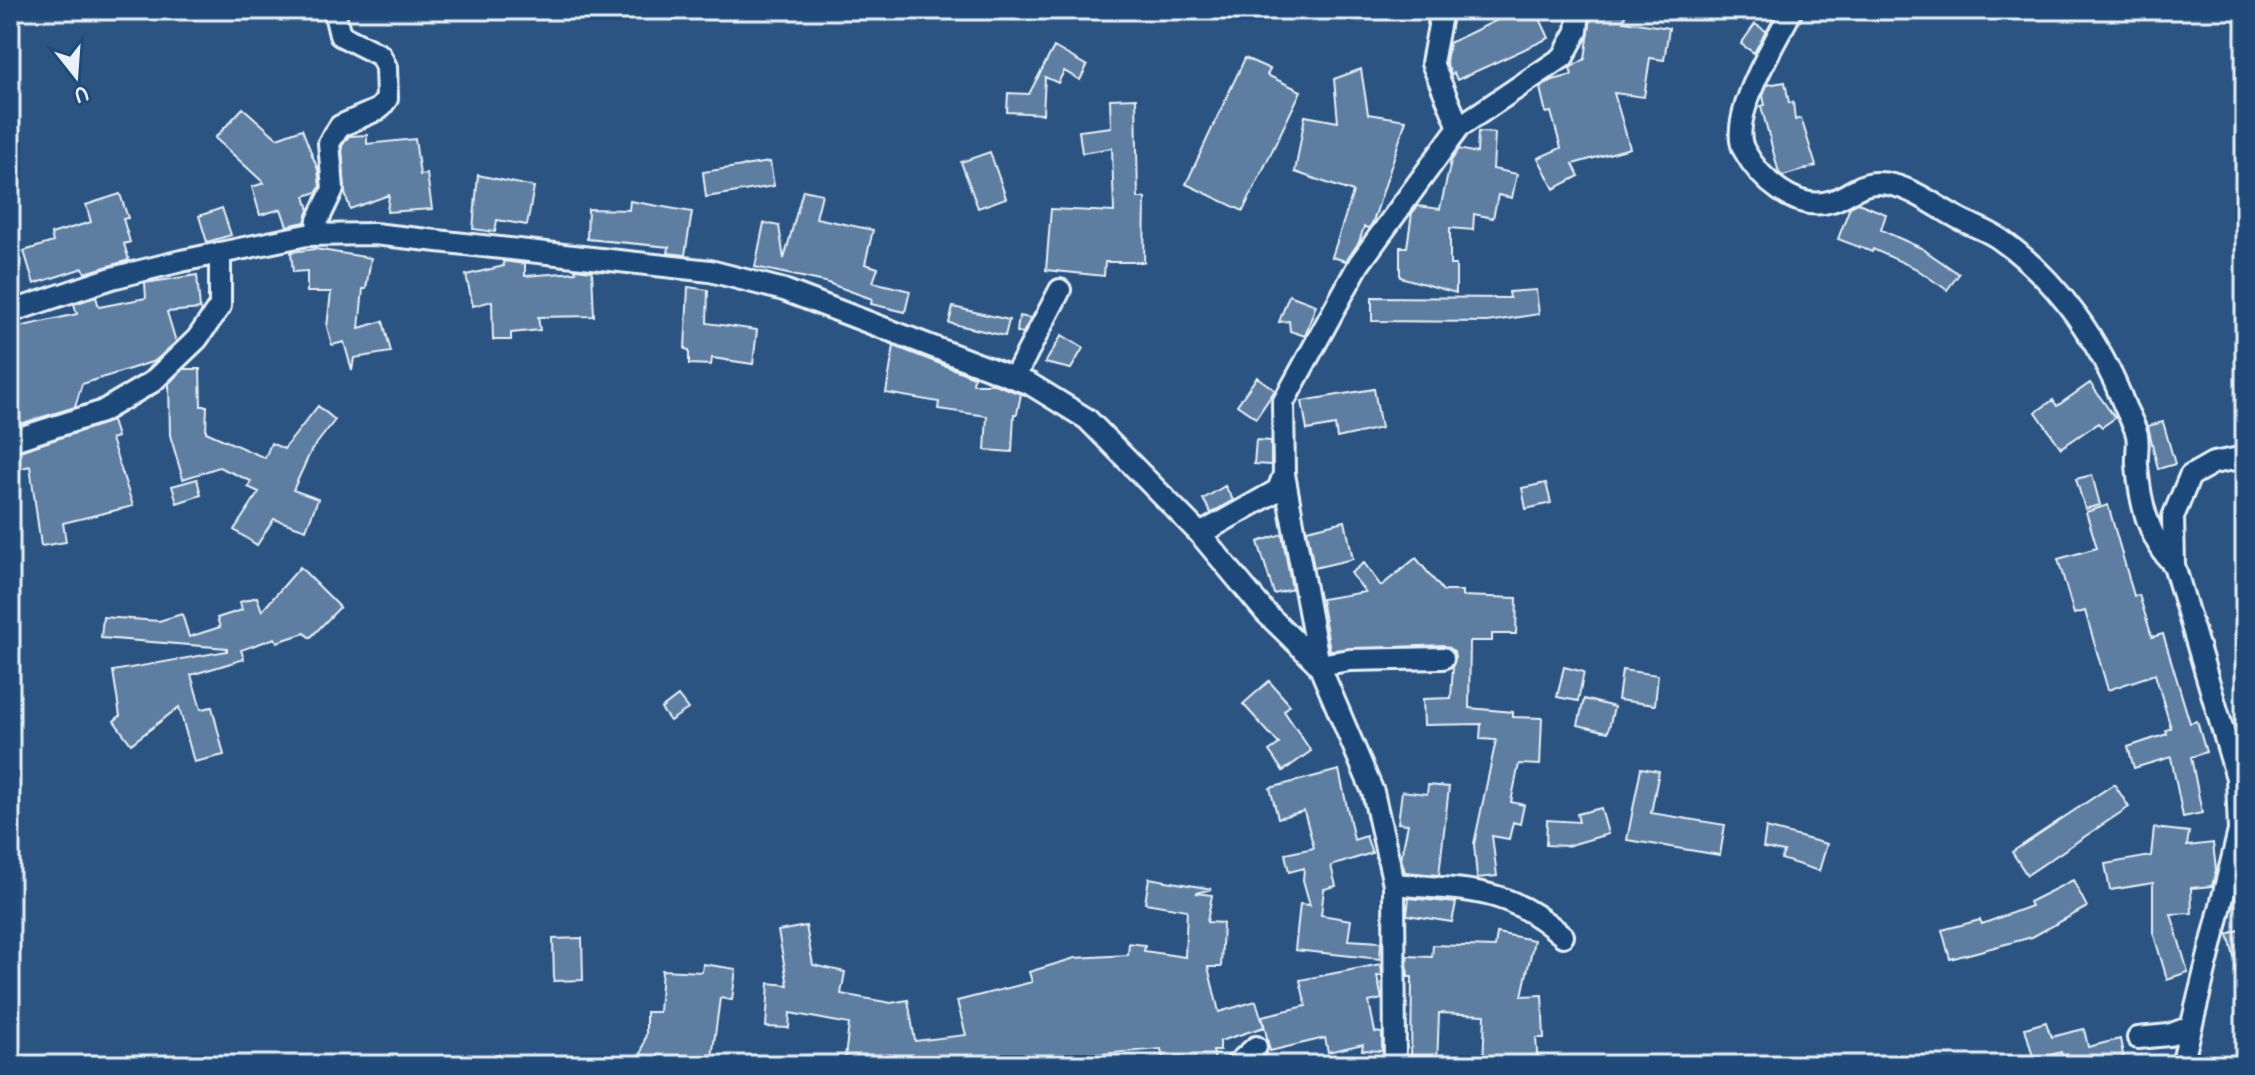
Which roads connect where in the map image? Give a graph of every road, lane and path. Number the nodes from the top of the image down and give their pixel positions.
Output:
1 (334, 10) edge
2 (1442, 10) edge
3 (1579, 10) edge
4 (1792, 10) edge
5 (1459, 127) junction
6 (316, 235) junction
7 (220, 253) junction
8 (1060, 290) dead end
9 (10, 312) edge
10 (1014, 378) junction
11 (10, 441) edge
12 (2245, 457) edge
13 (1284, 474) junction
14 (1200, 534) junction
15 (2174, 565) junction
16 (1443, 658) dead end
17 (1319, 665) junction
18 (2241, 781) edge
19 (1394, 884) junction
20 (1563, 936) dead end
21 (2191, 1027) junction
22 (2138, 1038) dead end
23 (1256, 1047) dead end
24 (1236, 1065) edge
25 (1395, 1065) edge
26 (2182, 1065) edge

1 - 6 street
2 - 5 street
3 - 5 street
4 - 15 street
5 - 13 street
6 - 7 street
6 - 10 street
7 - 9 street
7 - 11 street
8 - 10 street
10 - 14 street
12 - 15 street
13 - 14 street
13 - 17 street
14 - 17 street
15 - 18 street
16 - 17 street
17 - 19 street
18 - 21 street
19 - 20 street
19 - 25 street
21 - 22 street
21 - 26 street
23 - 24 street

